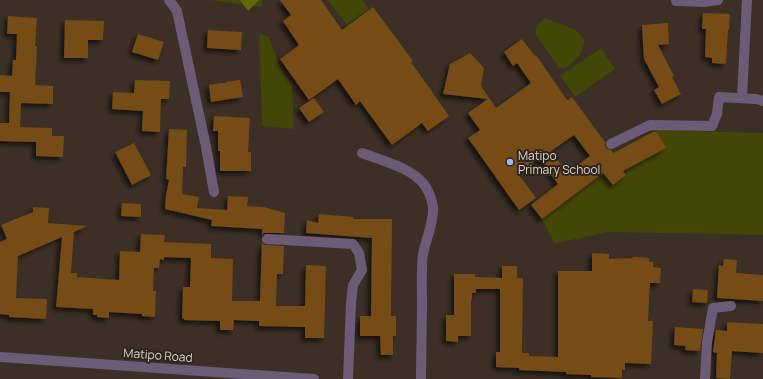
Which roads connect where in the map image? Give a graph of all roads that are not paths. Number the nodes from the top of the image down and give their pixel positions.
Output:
1 (170, 0) edge
2 (718, 0) edge
3 (747, 0) edge
4 (676, 1) edge
5 (742, 98) junction
6 (763, 101) edge
7 (611, 144) dead end
8 (362, 153) dead end
9 (214, 192) dead end
10 (266, 239) dead end
11 (731, 306) dead end
12 (0, 357) edge
13 (314, 379) edge
14 (348, 379) edge
15 (421, 379) edge
16 (705, 379) edge

1 - 9 street
2 - 4 street
3 - 5 street
5 - 6 street
5 - 7 street
8 - 15 street
10 - 14 street
11 - 16 street
12 - 13 street, Matipo Road

